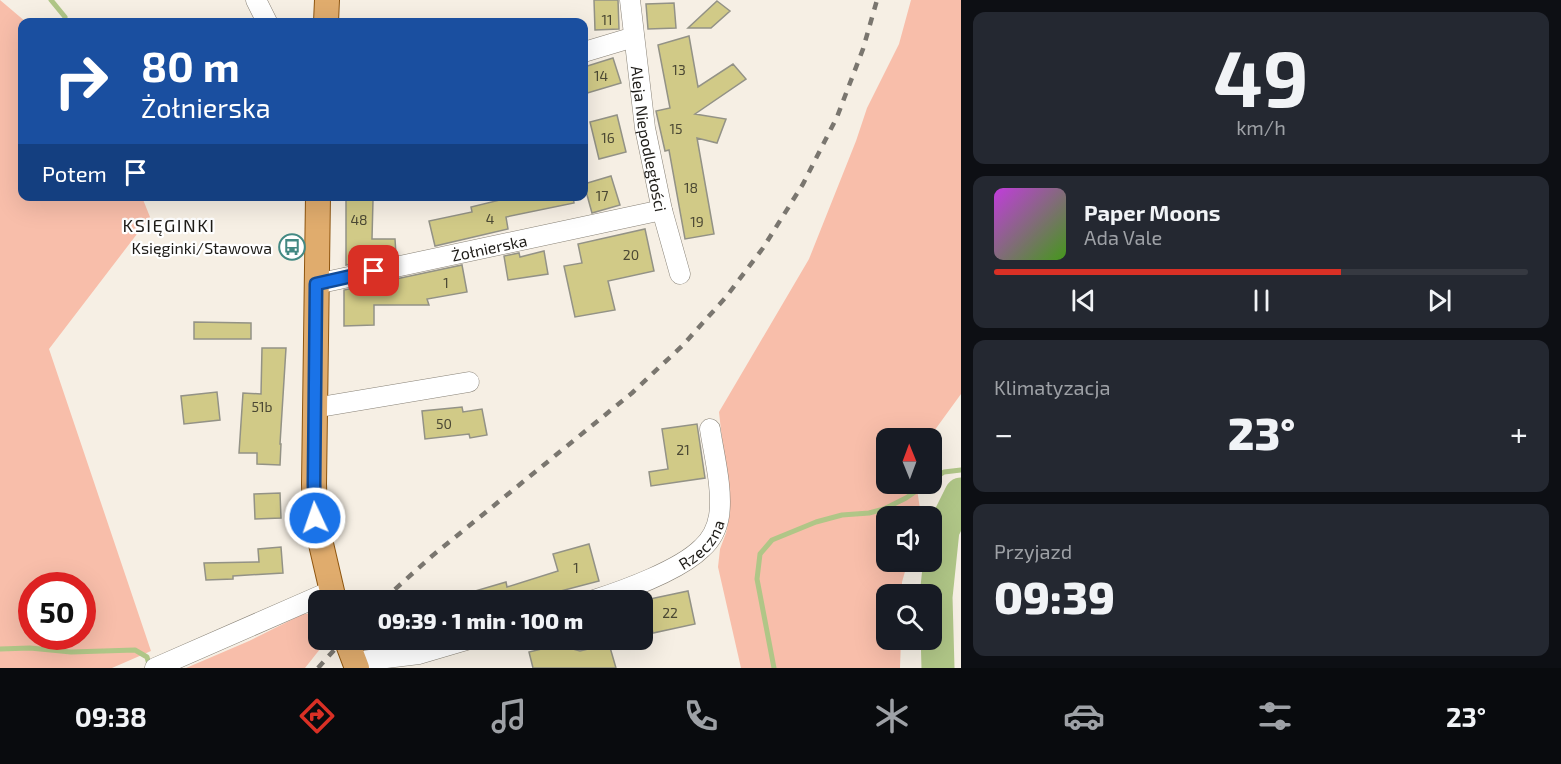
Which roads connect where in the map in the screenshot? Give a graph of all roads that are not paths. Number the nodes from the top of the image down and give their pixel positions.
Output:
1 (256, 0) edge
2 (327, 0) edge
3 (630, 0) edge
4 (265, 18) edge
5 (326, 18) edge
6 (634, 38) junction
7 (588, 51) edge
8 (318, 201) edge
9 (662, 210) junction
10 (680, 274) dead end
11 (316, 284) junction
12 (469, 382) dead end
13 (314, 408) junction
14 (710, 429) dead end
15 (331, 590) edge
16 (622, 590) edge
17 (308, 606) edge
18 (350, 650) edge
19 (433, 650) edge
20 (355, 665) edge
21 (155, 668) edge

1 - 4 street
2 - 5 main road
3 - 6 street, Aleja Niepodległości
6 - 7 street
6 - 9 street, Aleja Niepodległości
8 - 11 main road
9 - 10 street, Aleja Niepodległości
9 - 11 street, Żołnierska
11 - 13 main road
12 - 13 street
13 - 15 main road
14 - 16 street, Rzeczna
17 - 21 street
18 - 20 main road
19 - 20 street

